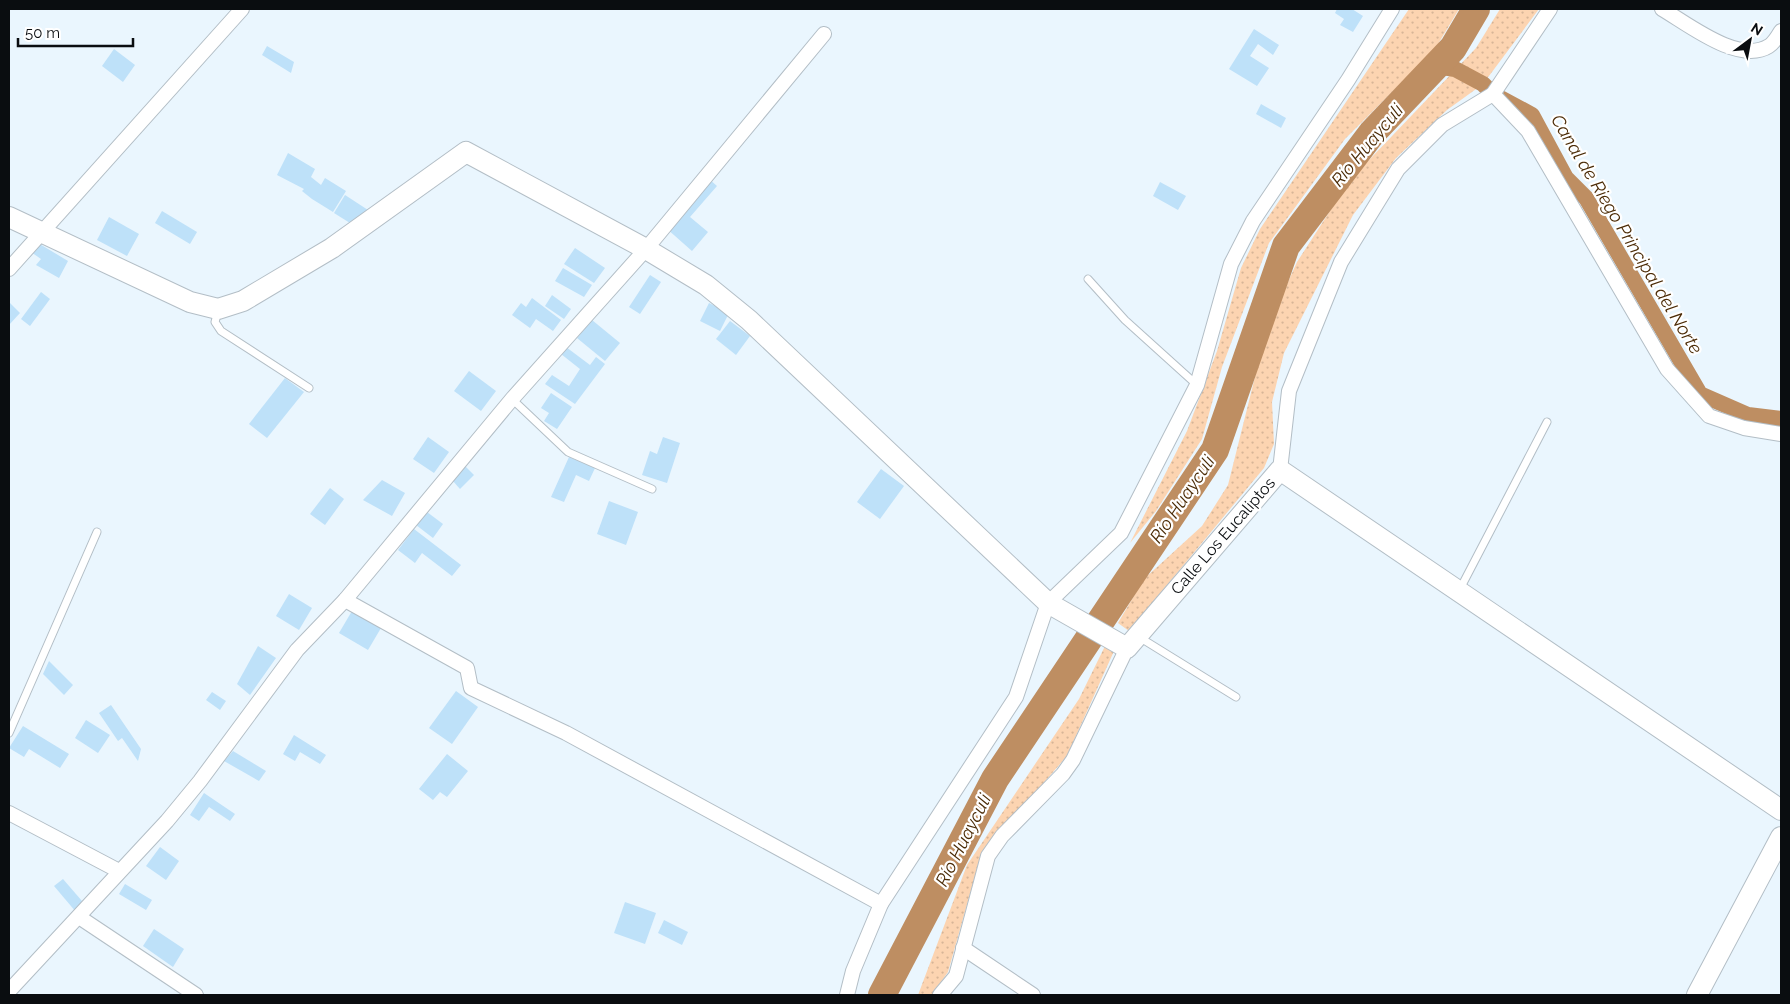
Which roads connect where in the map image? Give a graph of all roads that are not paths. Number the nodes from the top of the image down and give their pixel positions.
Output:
1 (242, 9) edge
2 (1392, 9) edge
3 (1550, 9) edge
4 (1662, 9) edge
5 (1781, 31) edge
6 (824, 34) dead end
7 (1492, 94) junction
8 (9, 217) edge
9 (42, 232) junction
10 (646, 249) junction
11 (9, 270) edge
12 (1088, 279) dead end
13 (218, 309) junction
14 (1198, 385) junction
15 (309, 388) dead end
16 (512, 399) junction
17 (1547, 422) dead end
18 (1781, 434) edge
19 (1280, 470) junction
20 (652, 489) dead end
21 (97, 532) dead end
22 (1459, 591) junction
23 (345, 600) junction
24 (1056, 607) junction
25 (1126, 641) junction
26 (1236, 696) dead end
27 (9, 733) edge
28 (1781, 810) edge
29 (9, 813) edge
30 (1781, 837) edge
31 (119, 871) junction
32 (881, 904) junction
33 (79, 916) junction
34 (964, 948) junction
35 (9, 991) edge
36 (196, 995) edge
37 (847, 995) edge
38 (940, 995) edge
39 (1033, 995) edge
40 (1697, 995) edge

1 - 9 street
2 - 14 street
3 - 7 street, Calle Los Eucaliptos
4 - 5 street
6 - 10 street
7 - 18 street
7 - 19 street, Calle Los Eucaliptos
8 - 9 street
9 - 11 street
9 - 13 street
10 - 13 street
10 - 16 street
10 - 24 street
12 - 14 lane
13 - 15 lane
14 - 24 street
16 - 20 lane
16 - 23 street
17 - 22 lane
19 - 22 street
19 - 25 street, Calle Los Eucaliptos
21 - 27 lane
22 - 28 street
23 - 31 street
23 - 32 street
24 - 25 street
24 - 32 street
25 - 26 lane
25 - 34 street, Calle Los Eucaliptos
29 - 31 street
30 - 40 street
31 - 33 street
32 - 37 street
33 - 35 street
33 - 36 street
34 - 38 street, Calle Los Eucaliptos
34 - 39 street

